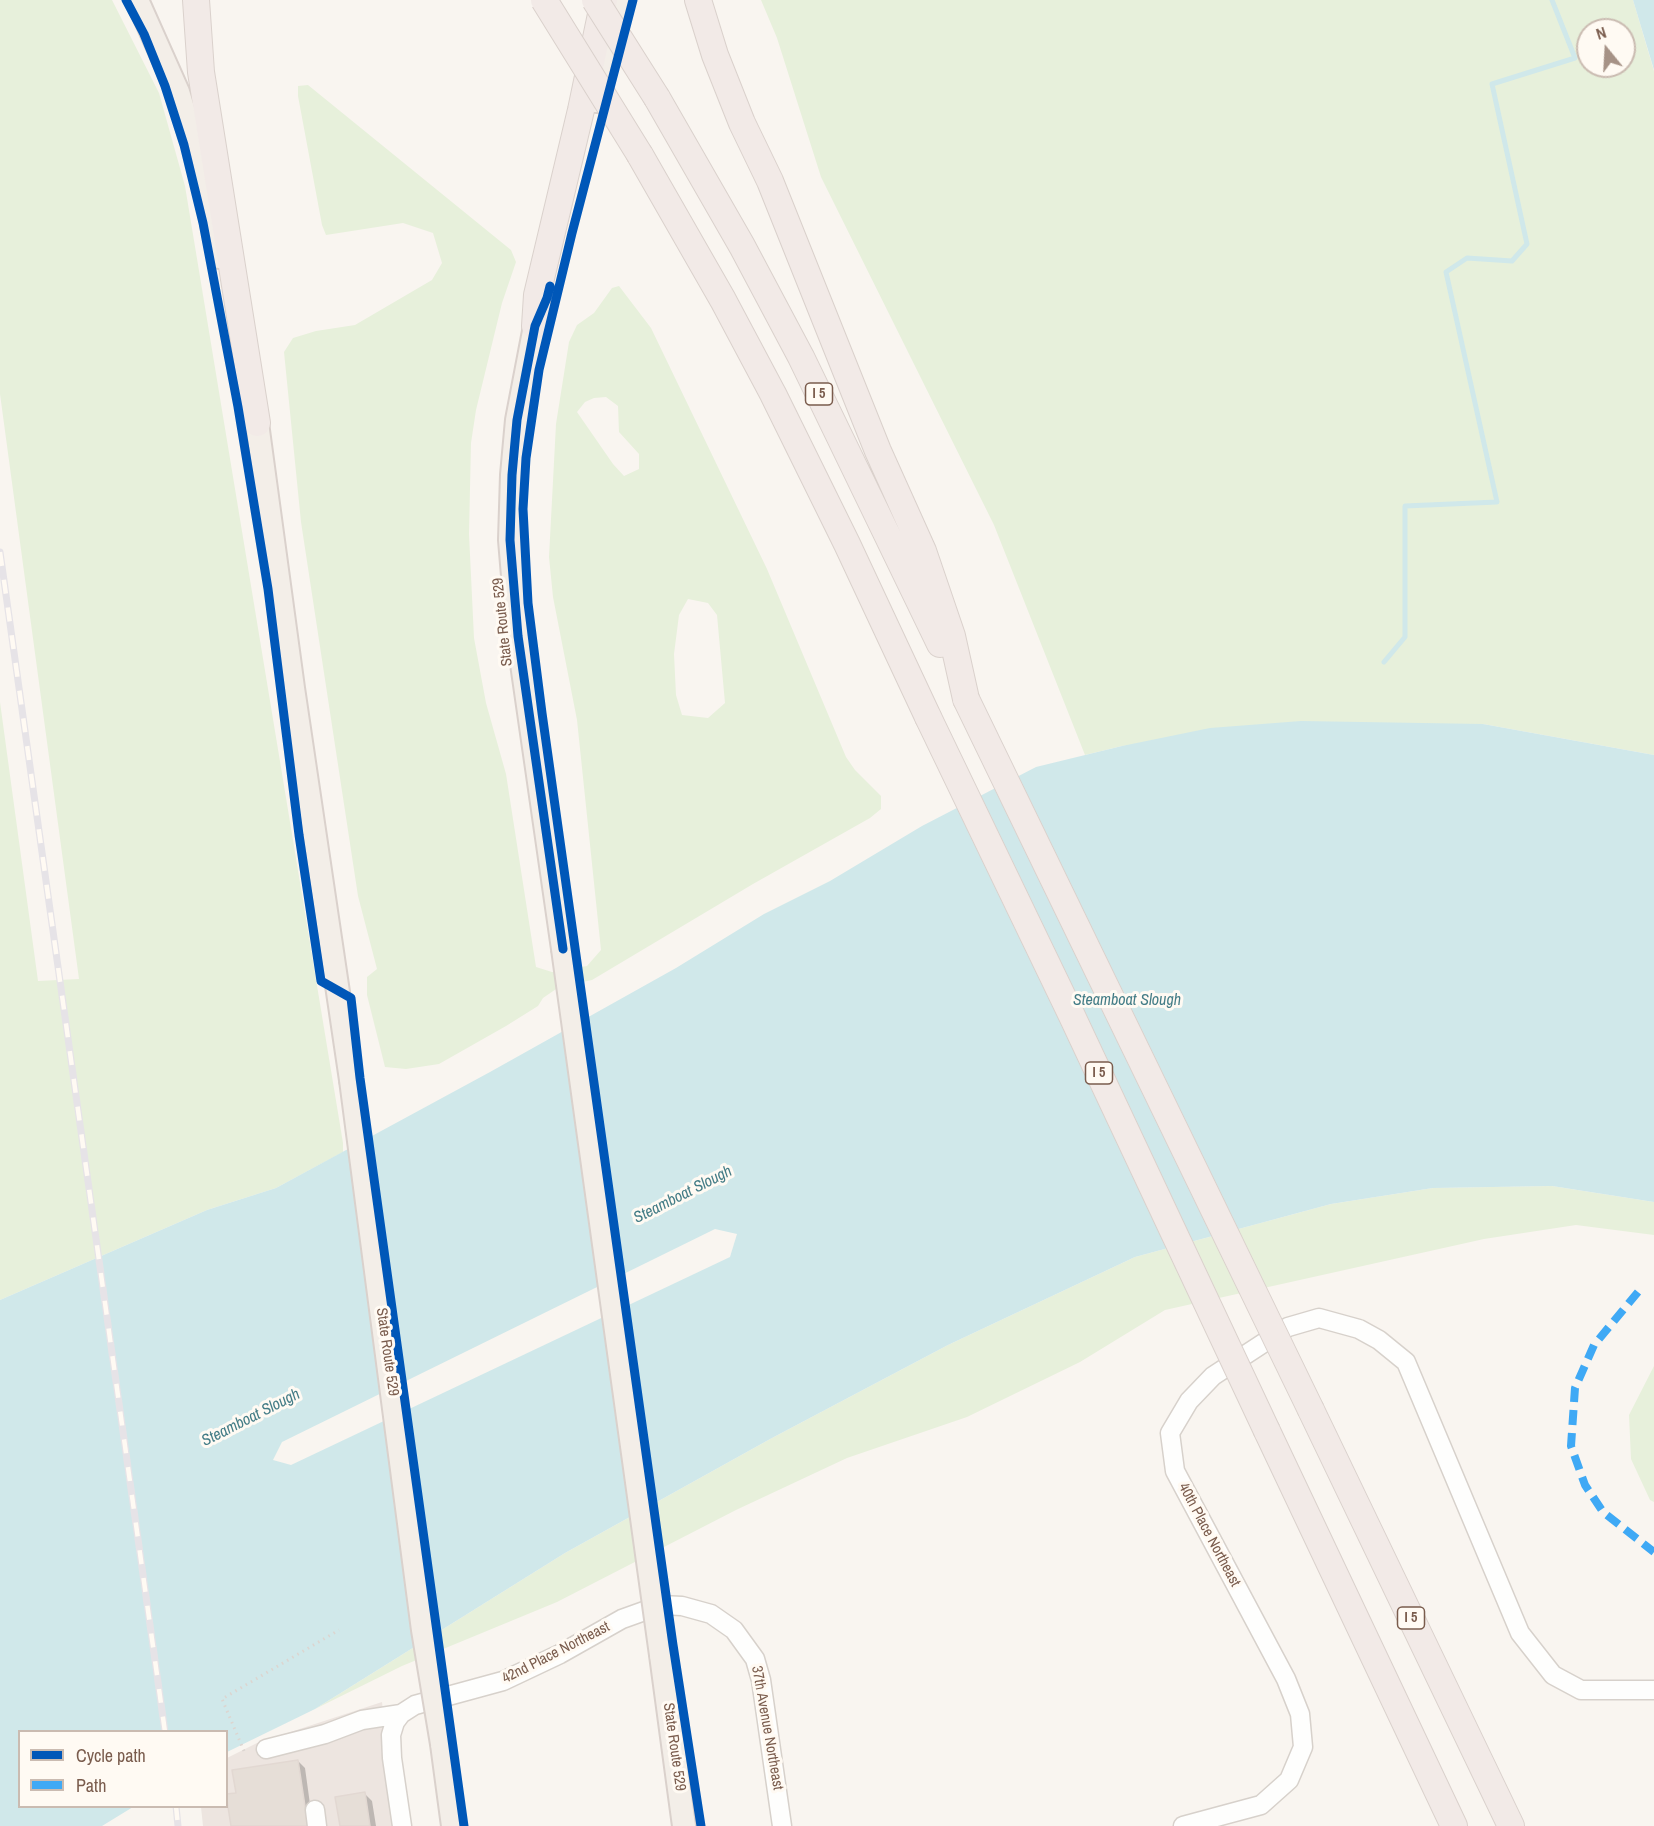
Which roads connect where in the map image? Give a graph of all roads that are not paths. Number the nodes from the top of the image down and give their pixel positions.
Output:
1 (137, 0) edge
2 (196, 0) edge
3 (544, 0) edge
4 (595, 0) edge
5 (604, 0) edge
6 (622, 0) edge
7 (699, 4) edge
8 (534, 326) junction
9 (257, 423) junction
10 (966, 699) junction
11 (711, 1614) joint
12 (1654, 1690) edge
13 (401, 1714) junction
14 (266, 1749) dead end
15 (402, 1826) edge
16 (453, 1826) edge
17 (684, 1826) edge
18 (782, 1826) edge
19 (1183, 1826) edge
20 (1454, 1826) edge
21 (1511, 1826) edge

1 - 9 main road, State Route 529
2 - 9 highway
3 - 20 highway, I 5, bridge
4 - 10 highway, I 5, bridge
5 - 8 highway
6 - 8 main road, State Route 529
7 - 10 highway
8 - 17 main road, State Route 529, bridge
9 - 16 main road, State Route 529, bridge
10 - 21 highway, I 5, bridge
11 - 13 street, 42nd Place Northeast
11 - 18 street, 37th Avenue Northeast
12 - 19 street, 40th Place Northeast
13 - 14 street, 42nd Place Northeast
13 - 15 street

